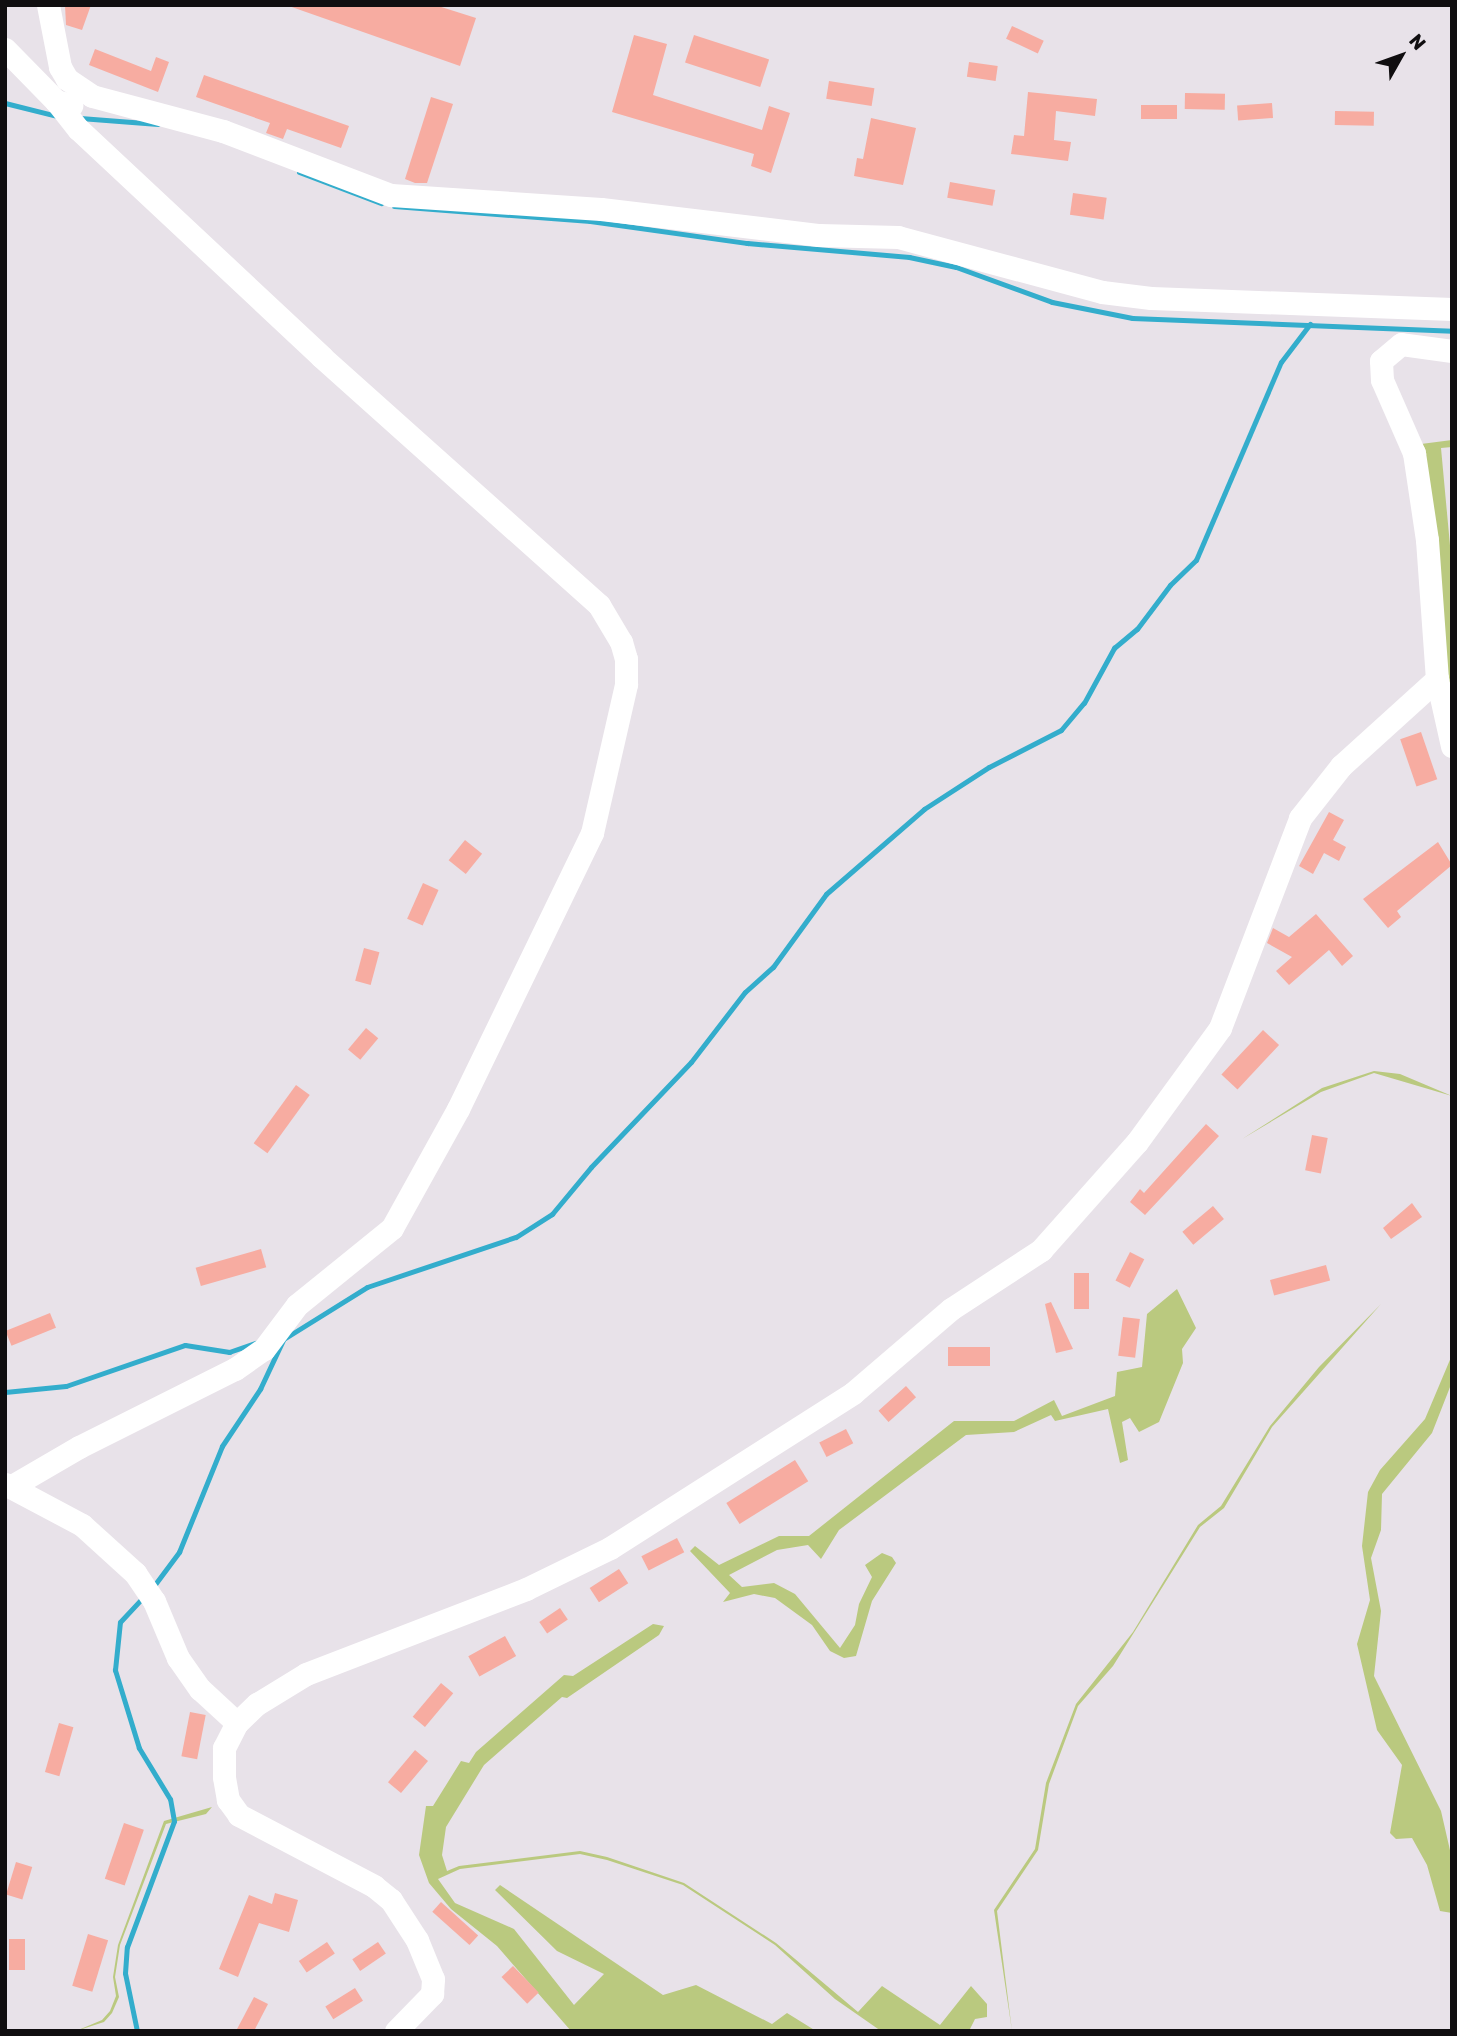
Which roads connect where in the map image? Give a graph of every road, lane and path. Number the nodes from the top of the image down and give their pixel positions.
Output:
1 (48, 5) edge
2 (5, 49) edge
3 (102, 100) junction
4 (56, 101) junction
5 (1452, 309) edge
6 (1452, 351) edge
7 (1437, 679) junction
8 (1452, 746) edge
9 (9, 1485) edge
10 (237, 1723) junction
11 (396, 2031) edge

1 - 3 street
2 - 4 street
3 - 4 street
3 - 5 street
4 - 9 street
6 - 7 street
7 - 8 street
7 - 10 street
9 - 10 street
10 - 11 street

